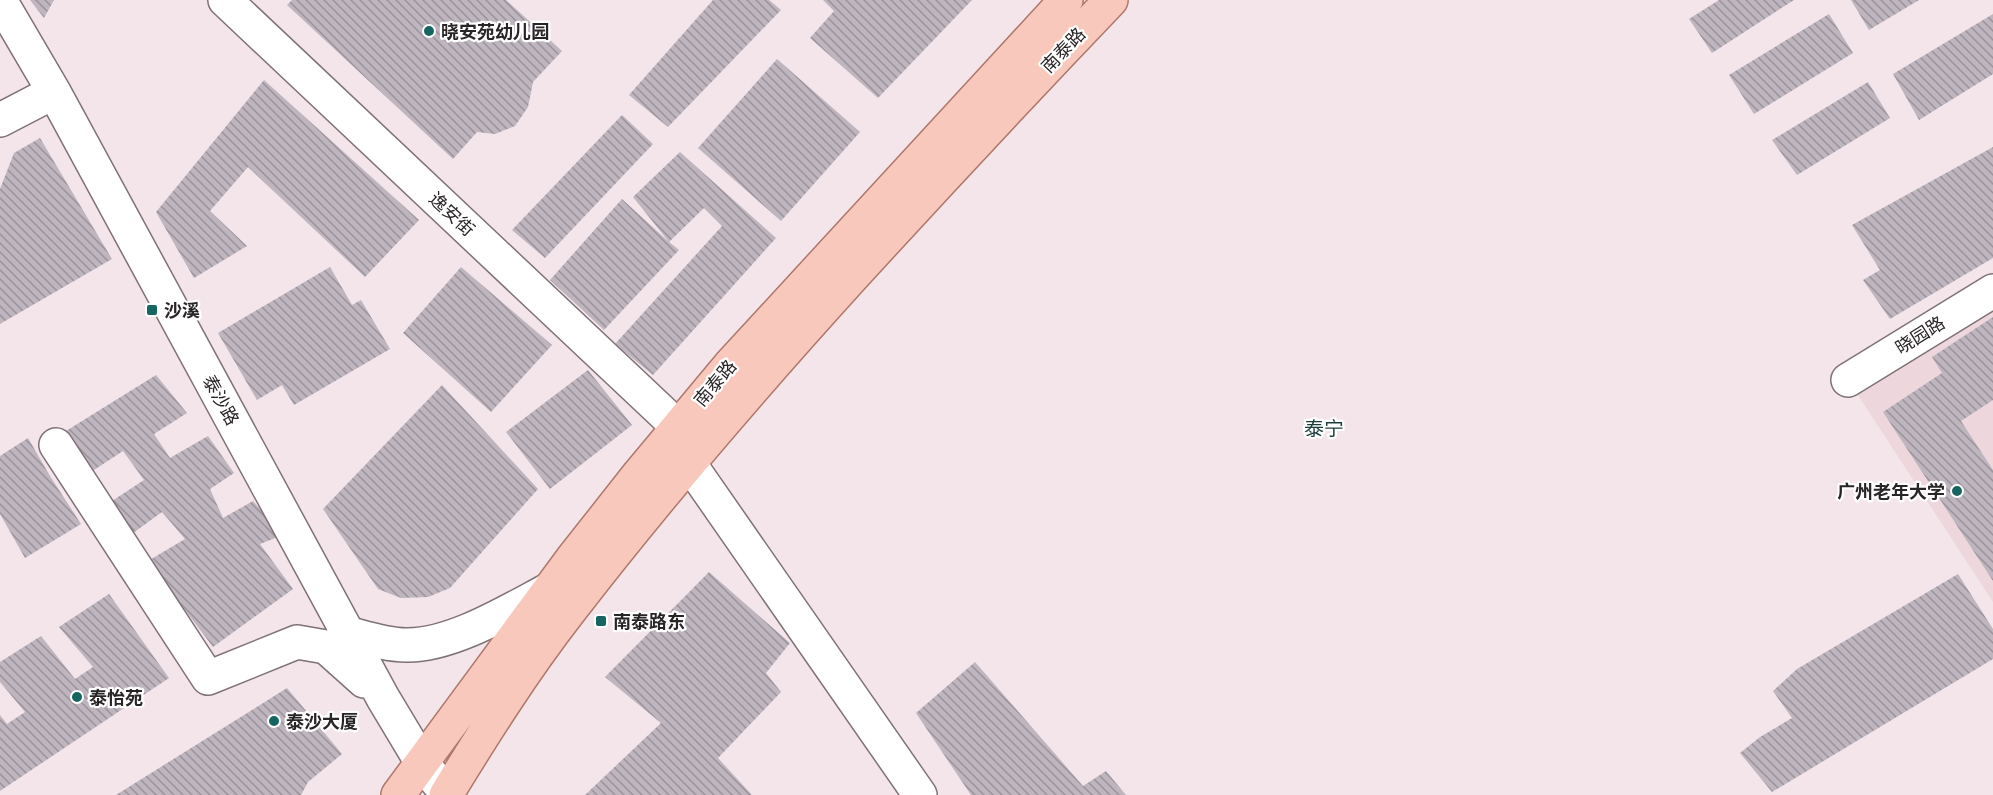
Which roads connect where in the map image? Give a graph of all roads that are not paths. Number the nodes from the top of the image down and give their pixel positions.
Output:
1 (0, 0) edge
2 (225, 0) edge
3 (1066, 0) edge
4 (1111, 0) edge
5 (54, 92) junction
6 (0, 120) edge
7 (1993, 291) edge
8 (1848, 380) dead end
9 (678, 427) junction
10 (56, 445) dead end
11 (689, 463) junction
12 (550, 590) junction
13 (347, 633) junction
14 (383, 698) junction
15 (422, 763) junction
16 (447, 794) edge
17 (398, 795) edge
18 (920, 795) edge

1 - 5 street, 泰沙路
2 - 9 street, 逸安街
3 - 9 main road, 南泰路
4 - 11 main road, 南泰路
5 - 6 street
5 - 13 street, 泰沙路
7 - 8 street, 晓园路
9 - 12 main road, 南泰路
10 - 14 street
11 - 16 main road, 南泰路
11 - 18 street
12 - 13 street
12 - 15 main road, 南泰路
13 - 14 street, 泰沙路
14 - 15 street, 泰沙路
15 - 16 street, 泰沙路
15 - 17 main road, 南泰路

